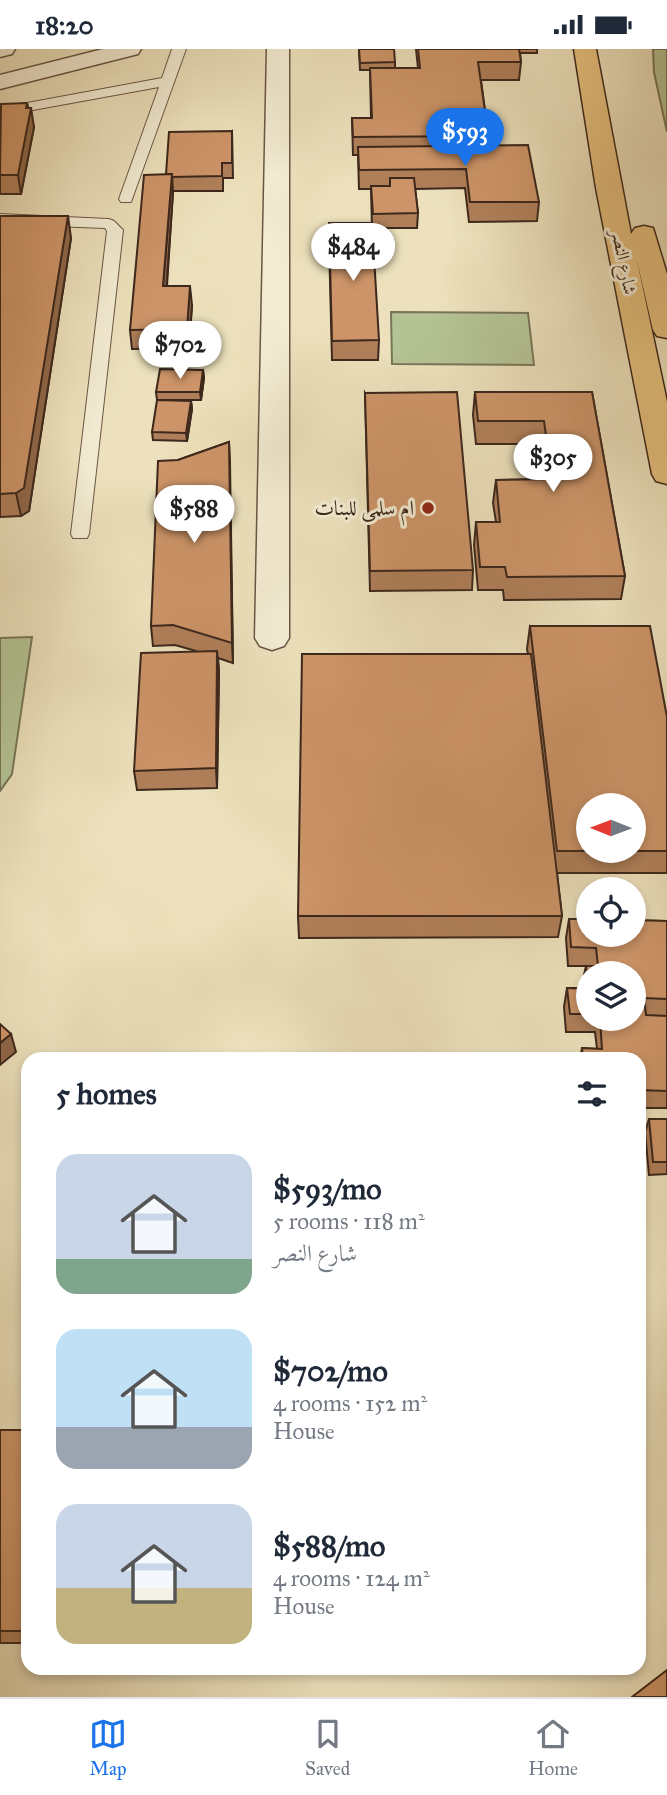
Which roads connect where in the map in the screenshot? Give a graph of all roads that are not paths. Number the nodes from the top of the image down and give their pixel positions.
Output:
1 (130, 49) edge
2 (179, 49) edge
3 (278, 49) edge
4 (585, 49) edge
5 (608, 49) edge
6 (168, 81) junction
7 (0, 82) edge
8 (619, 102) dead end
9 (0, 112) edge
10 (126, 199) dead end
11 (639, 209) dead end
12 (0, 219) edge
13 (667, 330) edge
14 (667, 474) edge
15 (80, 534) dead end
16 (272, 638) dead end

1 - 7 street
2 - 6 lane
3 - 16 street
4 - 14 highway, شارع النصر
5 - 8 highway
6 - 9 lane
6 - 10 lane
11 - 13 highway, شارع النصر
12 - 15 lane

